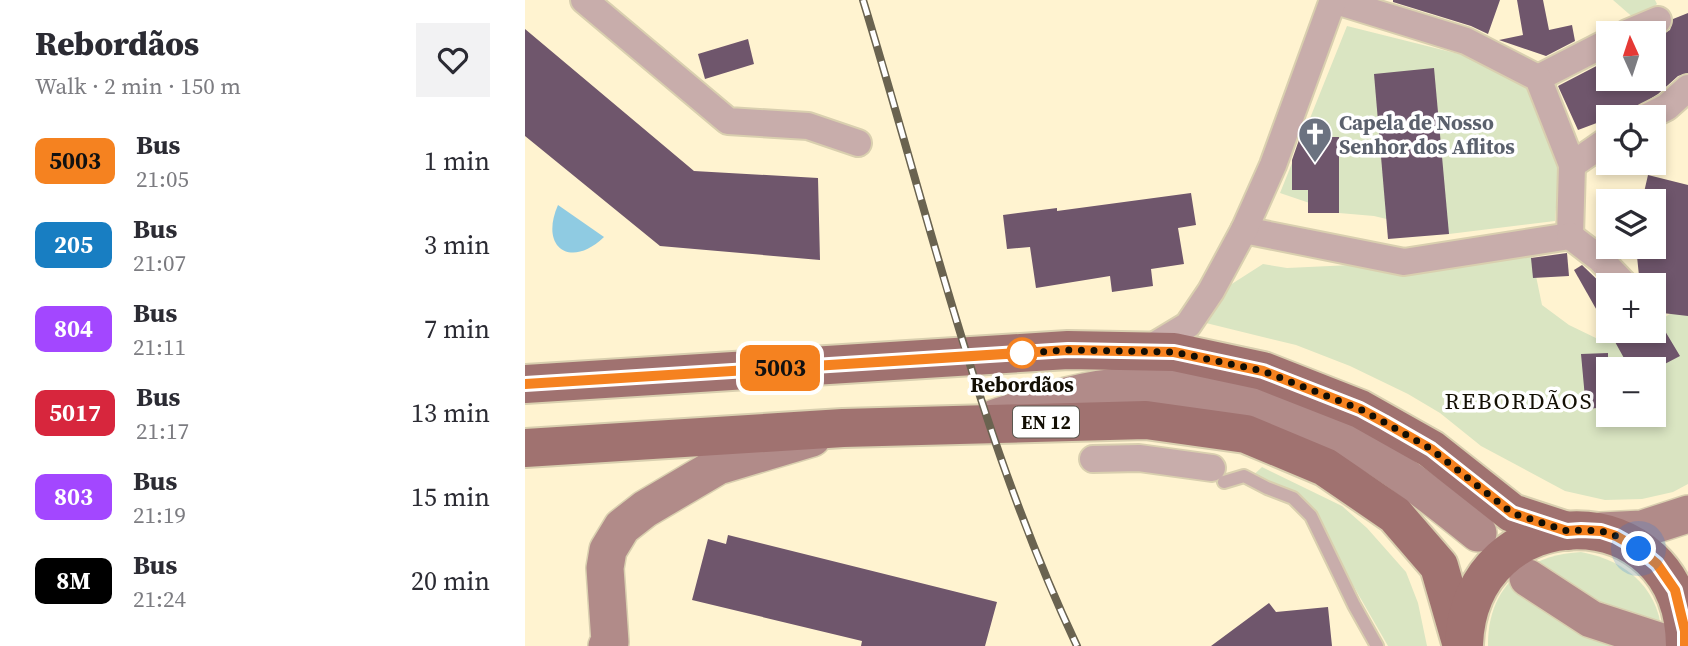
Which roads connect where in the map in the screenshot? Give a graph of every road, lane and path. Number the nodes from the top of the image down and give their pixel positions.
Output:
1 (585, 0) edge
2 (1333, 0) edge
3 (1596, 48) edge
4 (1538, 78) junction
5 (1688, 88) edge
6 (1666, 108) edge
7 (858, 143) dead end
8 (1596, 148) edge
9 (1572, 165) junction
10 (1244, 230) junction
11 (1570, 236) junction
12 (1613, 273) edge
13 (1143, 352) junction
14 (525, 384) edge
15 (978, 424) junction
16 (843, 428) junction
17 (525, 448) edge
18 (1093, 458) dead end
19 (1218, 475) joint
20 (1688, 514) edge
21 (1584, 531) junction
22 (1478, 533) dead end
23 (1528, 578) dead end
24 (1679, 635) edge
25 (611, 645) edge
26 (1377, 646) edge
27 (1463, 646) edge

1 - 7 street
2 - 4 street
2 - 10 street
3 - 4 street
4 - 9 street
5 - 6 street
8 - 9 street
9 - 11 street
10 - 11 street
10 - 13 street
11 - 12 street
13 - 14 main road
13 - 21 main road
15 - 16 main road, EN 12
15 - 22 main road
15 - 27 main road, EN 12
16 - 17 main road, EN 12
16 - 25 main road
18 - 19 street
19 - 26 lane
20 - 21 main road
21 - 24 main road
21 - 27 main road, EN 12
23 - 24 main road

